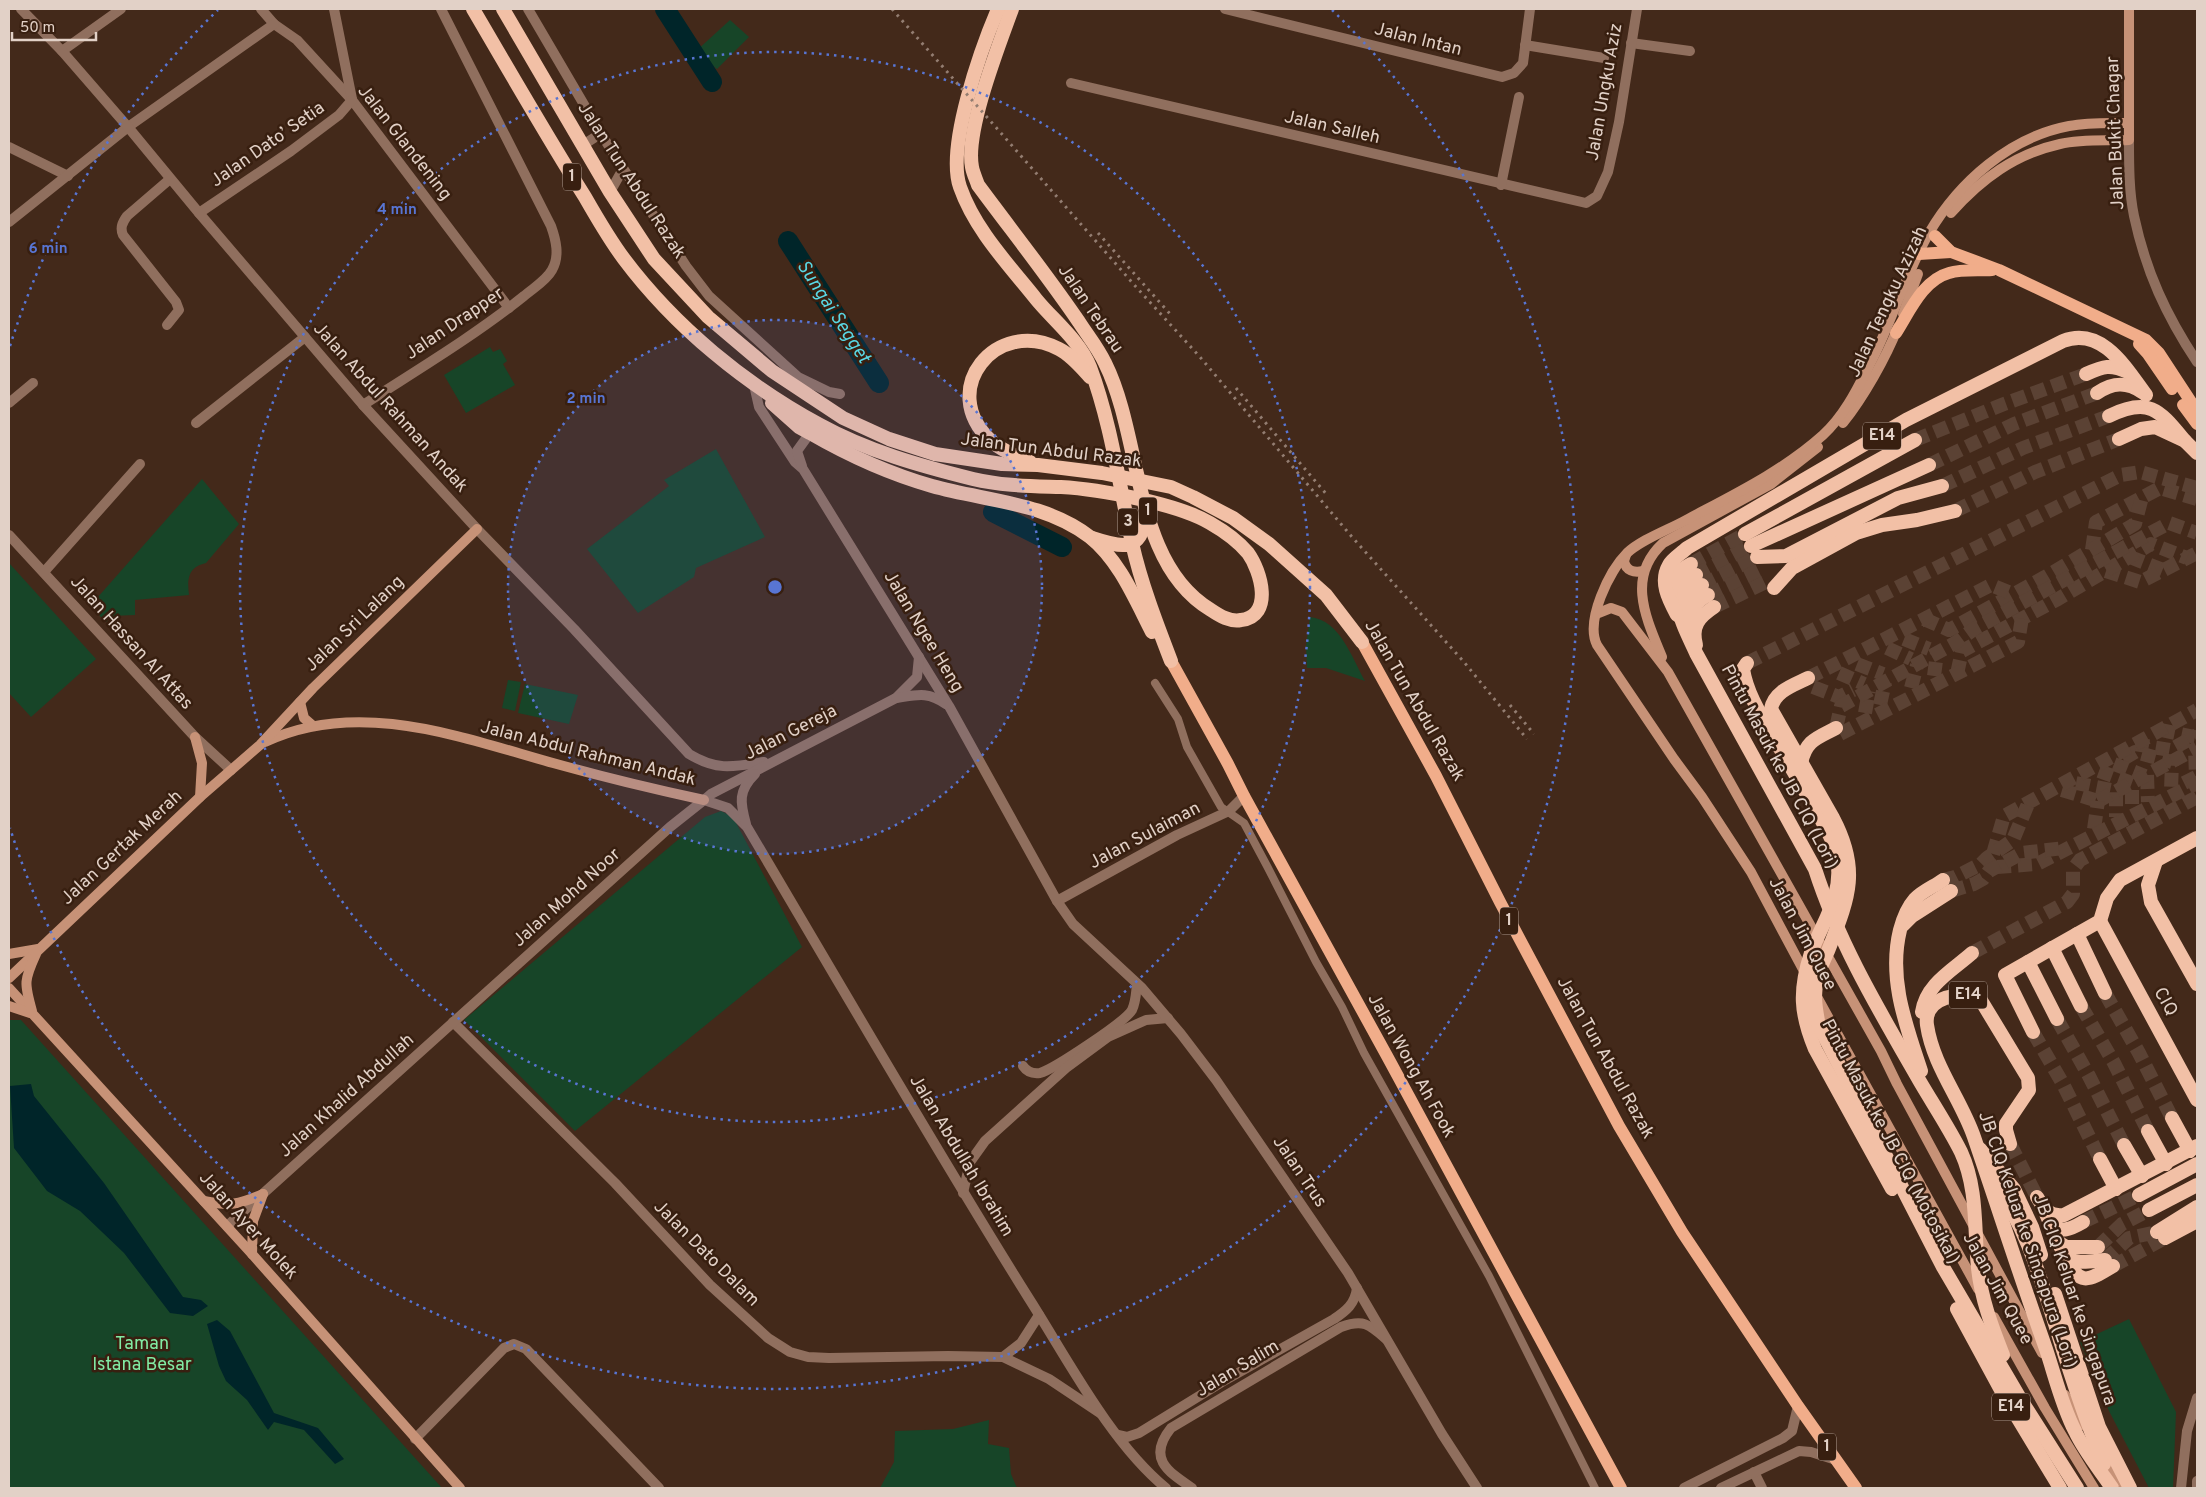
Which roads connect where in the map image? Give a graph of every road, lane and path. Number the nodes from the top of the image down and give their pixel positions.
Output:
1 (21, 9) edge
2 (121, 9) edge
3 (261, 9) edge
4 (334, 9) edge
5 (441, 9) edge
6 (473, 9) edge
7 (503, 9) edge
8 (528, 9) edge
9 (998, 9) edge
10 (1012, 9) edge
11 (1225, 9) edge
12 (1530, 9) edge
13 (1637, 9) edge
14 (2129, 9) edge
15 (274, 24) junction
16 (1631, 43) junction
17 (1525, 45) junction
18 (62, 51) junction
19 (1690, 51) dead end
20 (1604, 58) dead end
21 (1070, 83) dead end
22 (1519, 97) dead end
23 (352, 100) junction
24 (2129, 123) junction
25 (967, 126) junction
26 (128, 127) junction
27 (600, 134) junction
28 (2129, 140) junction
29 (583, 145) junction
30 (9, 147) edge
31 (623, 168) junction
32 (68, 176) junction
33 (170, 179) junction
34 (1501, 185) junction
35 (610, 192) junction
36 (1586, 203) joint
37 (199, 213) junction
38 (9, 222) edge
39 (1935, 236) junction
40 (1951, 252) junction
41 (1923, 254) junction
42 (1999, 270) junction
43 (1063, 299) joint
44 (509, 308) junction
45 (2097, 318) junction
46 (167, 325) dead end
47 (1896, 333) junction
48 (305, 337) junction
49 (2197, 362) edge
50 (2129, 372) junction
51 (2086, 374) tunnel mouth
52 (1094, 381) junction
53 (33, 383) dead end
54 (754, 385) junction
55 (2097, 392) tunnel mouth
56 (840, 394) dead end
57 (2146, 395) junction
58 (9, 403) edge
59 (363, 405) junction
60 (2197, 411) edge
61 (2160, 412) junction
62 (2109, 416) tunnel mouth
63 (196, 423) dead end
64 (2197, 424) edge
65 (810, 433) junction
66 (1915, 440) tunnel mouth
67 (2119, 440) tunnel mouth
68 (2185, 441) junction
69 (2197, 453) edge
70 (140, 464) dead end
71 (1038, 465) junction
72 (1929, 465) tunnel mouth
73 (803, 469) junction
74 (1942, 486) tunnel mouth
75 (1147, 509) junction
76 (1955, 511) tunnel mouth
77 (477, 529) junction
78 (9, 535) edge
79 (1089, 537) junction
80 (1132, 544) junction
81 (1627, 554) junction
82 (1250, 556) joint
83 (1760, 562) junction
84 (1789, 562) junction
85 (1643, 571) junction
86 (44, 572) junction
87 (1705, 590) junction
88 (1670, 603) junction
89 (1596, 614) junction
90 (1686, 631) junction
91 (1362, 642) joint
92 (919, 657) junction
93 (1171, 661) junction
94 (1701, 661) junction
95 (1747, 663) dead end
96 (1668, 672) junction
97 (1811, 682) tunnel mouth
98 (1155, 683) dead end
99 (896, 698) junction
100 (300, 702) junction
101 (949, 706) junction
102 (312, 725) junction
103 (1838, 731) tunnel mouth
104 (195, 737) junction
105 (260, 745) junction
106 (772, 761) junction
107 (1803, 765) junction
108 (231, 770) junction
109 (1244, 796) junction
110 (200, 797) junction
111 (704, 800) junction
112 (1229, 811) junction
113 (747, 827) junction
114 (2197, 838) edge
115 (2156, 861) junction
116 (1947, 886) tunnel mouth
117 (1057, 901) junction
118 (2100, 922) junction
119 (2077, 934) junction
120 (39, 948) junction
121 (2052, 948) junction
122 (9, 954) edge
123 (1968, 956) tunnel mouth
124 (2028, 962) junction
125 (9, 978) edge
126 (1138, 984) junction
127 (2197, 984) edge
128 (9, 988) edge
129 (2105, 993) tunnel mouth
130 (9, 1006) edge
131 (2082, 1006) tunnel mouth
132 (33, 1015) junction
133 (1168, 1018) junction
134 (2057, 1019) tunnel mouth
135 (453, 1022) junction
136 (2033, 1032) tunnel mouth
137 (1023, 1066) dead end
138 (2197, 1100) edge
139 (2172, 1118) tunnel mouth
140 (2148, 1131) tunnel mouth
141 (2010, 1144) tunnel mouth
142 (2124, 1145) tunnel mouth
143 (2193, 1148) edge
144 (2100, 1159) tunnel mouth
145 (2166, 1164) junction
146 (2197, 1164) edge
147 (2142, 1176) junction
148 (2197, 1185) edge
149 (2116, 1190) junction
150 (963, 1193) junction
151 (263, 1194) junction
152 (2139, 1195) tunnel mouth
153 (204, 1200) junction
154 (2197, 1207) edge
155 (2149, 1210) tunnel mouth
156 (2197, 1221) edge
157 (2083, 1222) tunnel mouth
158 (2050, 1223) junction
159 (227, 1226) junction
160 (2058, 1242) junction
161 (2098, 1247) tunnel mouth
162 (252, 1254) junction
163 (2109, 1263) tunnel mouth
164 (1357, 1288) junction
165 (1040, 1315) junction
166 (1389, 1342) junction
167 (1003, 1358) junction
168 (2197, 1398) edge
169 (2021, 1400) junction
170 (1798, 1406) junction
171 (1101, 1413) junction
172 (1118, 1436) junction
173 (415, 1439) junction
174 (1836, 1460) junction
175 (1754, 1472) junction
176 (2197, 1480) edge
177 (460, 1488) edge
178 (660, 1488) edge
179 (1166, 1488) edge
180 (1192, 1488) edge
181 (1477, 1488) edge
182 (1595, 1488) edge
183 (1621, 1488) edge
184 (1684, 1488) edge
185 (1721, 1488) edge
186 (1762, 1488) edge
187 (1856, 1488) edge
188 (2060, 1488) edge
189 (2077, 1488) edge
190 (2094, 1488) edge
191 (2112, 1488) edge
192 (2125, 1488) edge
193 (2130, 1488) edge
194 (2181, 1488) edge
195 (2197, 1488) edge

1 - 18 street, Jalan Abdul Rahman Andak
2 - 18 street
3 - 15 street, Jalan Glandening
4 - 23 street
5 - 44 street, Jalan Drapper
6 - 54 highway, Jalan Tun Abdul Razak / 1
7 - 29 highway, Jalan Tun Abdul Razak / 1
8 - 27 street
9 - 25 highway, Jalan Tebrau / 3
10 - 25 highway, Jalan Tebrau / 3
11 - 17 street, Jalan Intan
12 - 17 street, Jalan Intan
13 - 16 street, Jalan Ungku Aziz
14 - 24 main road, Jalan Bukit Chagar
15 - 23 street, Jalan Glandening
15 - 26 street
16 - 19 street
16 - 36 street, Jalan Ungku Aziz
17 - 20 street
18 - 26 street, Jalan Abdul Rahman Andak
21 - 34 street, Jalan Salleh
22 - 34 street
23 - 37 street, Jalan Dato’ Setia
23 - 44 street, Jalan Glandening
24 - 28 main road, Jalan Bukit Chagar
24 - 41 main road, Jalan Tengku Azizah
25 - 43 highway, Jalan Tebrau / 3
25 - 52 highway, Jalan Tebrau / 3
26 - 32 street
26 - 33 street, Jalan Abdul Rahman Andak
27 - 29 street
27 - 31 street
28 - 39 main road, Jalan Tengku Azizah
28 - 49 street, Jalan Bukit Chagar
29 - 35 highway, Jalan Tun Abdul Razak / 1
30 - 32 street
31 - 35 street
31 - 56 street
32 - 38 street
33 - 37 street, Jalan Abdul Rahman Andak
33 - 46 street
34 - 36 street, Jalan Salleh
35 - 71 highway, Jalan Tun Abdul Razak / 1
37 - 48 street, Jalan Abdul Rahman Andak
39 - 40 main road
39 - 41 main road, Jalan Tengku Azizah
40 - 41 main road
40 - 42 main road
41 - 47 main road, Jalan Tengku Azizah
41 - 81 main road, Jalan Tengku Azizah
42 - 45 main road
42 - 47 main road
43 - 75 highway, Jalan Tebrau / 1
44 - 59 street, Jalan Drapper
45 - 60 main road
45 - 64 main road
47 - 85 main road, Jalan Tengku Azizah
48 - 59 street, Jalan Abdul Rahman Andak
48 - 63 street
50 - 51 highway
50 - 57 highway, E14
50 - 88 highway, E14
52 - 71 highway
52 - 80 highway, Jalan Tebrau / 3
53 - 58 street
54 - 65 highway
54 - 73 street, Jalan Ngee Heng
54 - 82 highway, Jalan Tun Abdul Razak / 1
55 - 57 highway, E14
57 - 61 highway, E14
59 - 77 street, Jalan Abdul Rahman Andak
61 - 62 highway
61 - 68 highway, E14
65 - 73 street
65 - 79 highway
66 - 83 highway, E14
67 - 68 highway, E14
68 - 69 highway, E14
70 - 86 street
71 - 91 highway, Jalan Tun Abdul Razak / 1
72 - 83 highway
73 - 92 street, Jalan Ngee Heng
74 - 84 highway
75 - 80 highway
75 - 82 highway, Jalan Tebrau / 1
76 - 84 highway
77 - 100 main road, Jalan Sri Lalang
77 - 106 street, Jalan Abdul Rahman Andak
78 - 86 street, Jalan Hassan Al Attas
79 - 80 highway
79 - 93 highway
80 - 93 highway, Jalan Tebrau / 3
81 - 85 main road
81 - 89 main road, Jalan Tengku Azizah
83 - 84 highway
83 - 84 highway
85 - 96 main road, Jalan Tengku Azizah
86 - 104 street, Jalan Hassan Al Attas
87 - 88 highway
87 - 90 highway, E14
87 - 90 highway, E14
87 - 94 highway, E14
88 - 90 highway, E14
89 - 96 main road
89 - 190 main road, Jalan Jim Quee
90 - 94 highway, Pintu Masuk ke JB CIQ (Lori) / E14
91 - 170 main road, Jalan Tun Abdul Razak / 1
92 - 99 street, Jalan Gereja
92 - 101 street, Jalan Ngee Heng
93 - 109 main road, Jalan Wong Ah Fook
94 - 169 highway, Pintu Masuk ke JB CIQ (Lori) / E14
95 - 188 highway, Pintu Masuk ke JB CIQ (Motosikal) / E14
96 - 192 main road, Jalan Jim Quee
97 - 107 highway
98 - 112 street
99 - 101 street, Jalan Gereja
99 - 106 street, Jalan Gereja
100 - 102 main road
100 - 105 main road, Jalan Sri Lalang
101 - 117 street, Jalan Ngee Heng
102 - 105 main road, Jalan Abdul Rahman Andak
102 - 111 main road, Jalan Abdul Rahman Andak
103 - 107 highway
104 - 108 street, Jalan Hassan Al Attas
104 - 110 main road
105 - 108 main road, Jalan Gertak Merah
106 - 111 street, Jalan Gereja
106 - 113 street, Jalan Abdullah Ibrahim
107 - 169 highway, E14
108 - 110 main road, Jalan Gertak Merah
109 - 112 street, Jalan Sulaiman
109 - 183 main road, Jalan Wong Ah Fook
110 - 120 main road, Jalan Gertak Merah
111 - 113 street, Jalan Abdullah Ibrahim
111 - 135 street, Jalan Mohd Noor
112 - 117 street, Jalan Sulaiman
112 - 182 street
113 - 150 street, Jalan Abdullah Ibrahim
114 - 115 highway
115 - 118 highway
115 - 127 highway
116 - 191 highway
117 - 126 street, Jalan Trus
118 - 119 highway
118 - 138 highway, CIQ
119 - 121 highway
119 - 129 highway
120 - 122 main road
120 - 125 main road, Jalan Gertak Merah
120 - 132 main road
121 - 124 highway
121 - 131 highway
123 - 193 highway, JB CIQ Keluar ke Singapura / E14
124 - 134 highway
124 - 136 highway
126 - 133 street, Jalan Trus
126 - 137 street
128 - 132 main road, Jalan Ayer Molek
130 - 132 main road
132 - 153 main road, Jalan Ayer Molek
133 - 150 street
133 - 164 street, Jalan Trus
135 - 151 street, Jalan Khalid Abdullah
135 - 167 street, Jalan Dato Dalam
139 - 143 highway
140 - 145 highway
141 - 191 highway, JB CIQ Keluar ke Singapura (Lori) / E14
142 - 147 highway
143 - 145 highway
144 - 149 highway
145 - 147 highway
146 - 152 highway
147 - 149 highway
148 - 155 highway
149 - 158 highway
150 - 165 street, Jalan Abdullah Ibrahim
151 - 153 main road
151 - 159 street, Jalan Khalid Abdullah
151 - 162 main road
153 - 159 main road, Jalan Ayer Molek
154 - 156 highway
157 - 158 highway
158 - 160 highway
159 - 162 main road, Jalan Ayer Molek
160 - 161 highway
160 - 163 highway
162 - 173 main road, Jalan Ayer Molek
164 - 166 street, Jalan Trus
164 - 172 street, Jalan Salim
165 - 167 street
165 - 171 street, Jalan Abdullah Ibrahim
166 - 180 street, Jalan Salim
166 - 181 street, Jalan Trus
167 - 171 street, Jalan Dato Dalam
168 - 194 street
169 - 189 highway, E14
170 - 174 main road, Jalan Tun Abdul Razak / 1
170 - 184 street
171 - 172 street, Jalan Abdullah Ibrahim
172 - 179 street, Jalan Abdullah Ibrahim
173 - 177 main road, Jalan Ayer Molek
173 - 178 street
174 - 175 street
174 - 187 main road, Jalan Tun Abdul Razak / 1
175 - 185 street
175 - 186 street
176 - 195 street
191 - 192 main road

